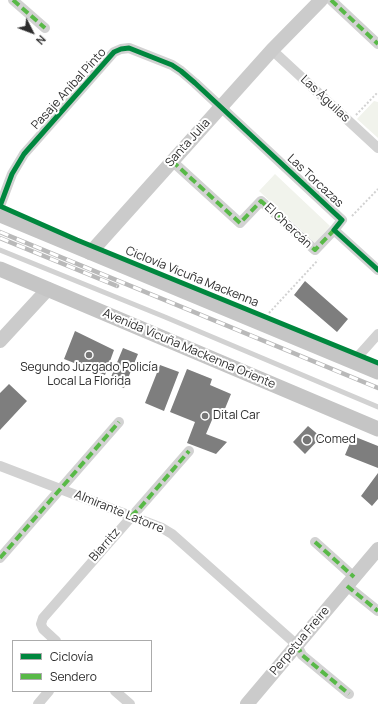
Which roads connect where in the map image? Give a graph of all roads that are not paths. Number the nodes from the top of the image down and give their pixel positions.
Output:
1 (13, 0) edge
2 (321, 0) edge
3 (331, 0) edge
4 (45, 28) dead end
5 (378, 44) edge
6 (272, 50) junction
7 (220, 107) junction
8 (378, 148) edge
9 (172, 161) junction
10 (0, 206) edge
11 (0, 215) edge
12 (334, 230) junction
13 (0, 250) edge
14 (90, 253) junction
15 (0, 269) edge
16 (378, 270) edge
17 (48, 289) junction
18 (378, 334) edge
19 (0, 341) edge
20 (353, 362) junction
21 (378, 372) edge
22 (378, 407) edge
23 (118, 422) dead end
24 (378, 429) edge
25 (189, 451) dead end
26 (0, 466) edge
27 (60, 488) junction
28 (131, 516) junction
29 (315, 542) dead end
30 (378, 549) edge
31 (0, 558) edge
32 (350, 582) junction
33 (378, 611) edge
34 (55, 640) edge
35 (297, 645) junction
36 (48, 692) edge
37 (116, 692) edge
38 (349, 694) dead end
39 (38, 704) edge
40 (130, 704) edge
41 (247, 704) edge

1 - 4 street
2 - 6 street, Santa Julia
3 - 5 street
6 - 7 street, Santa Julia
6 - 8 street, Las Águilas
7 - 9 street, Santa Julia
7 - 10 street, Pasaje Aníbal Pinto
7 - 12 street, Las Torcazas
9 - 12 street, El Chercán
9 - 14 street, Santa Julia
11 - 14 main road
12 - 16 street
13 - 22 lane
14 - 20 main road
15 - 17 main road, Avenida Vicuña Mackenna Oriente
17 - 19 street
17 - 24 main road, Avenida Vicuña Mackenna Oriente
18 - 20 street
20 - 21 main road
23 - 27 street
25 - 28 street, Biarritz
26 - 27 street, Almirante Latorre
27 - 28 street, Almirante Latorre
27 - 31 street
28 - 34 street, Biarritz
28 - 35 street, Almirante Latorre
29 - 32 street
30 - 32 street, Perpetua Freire
32 - 33 street
32 - 35 street, Perpetua Freire
35 - 38 street, Almirante Latorre
35 - 41 street, Perpetua Freire
36 - 39 street
37 - 40 street

